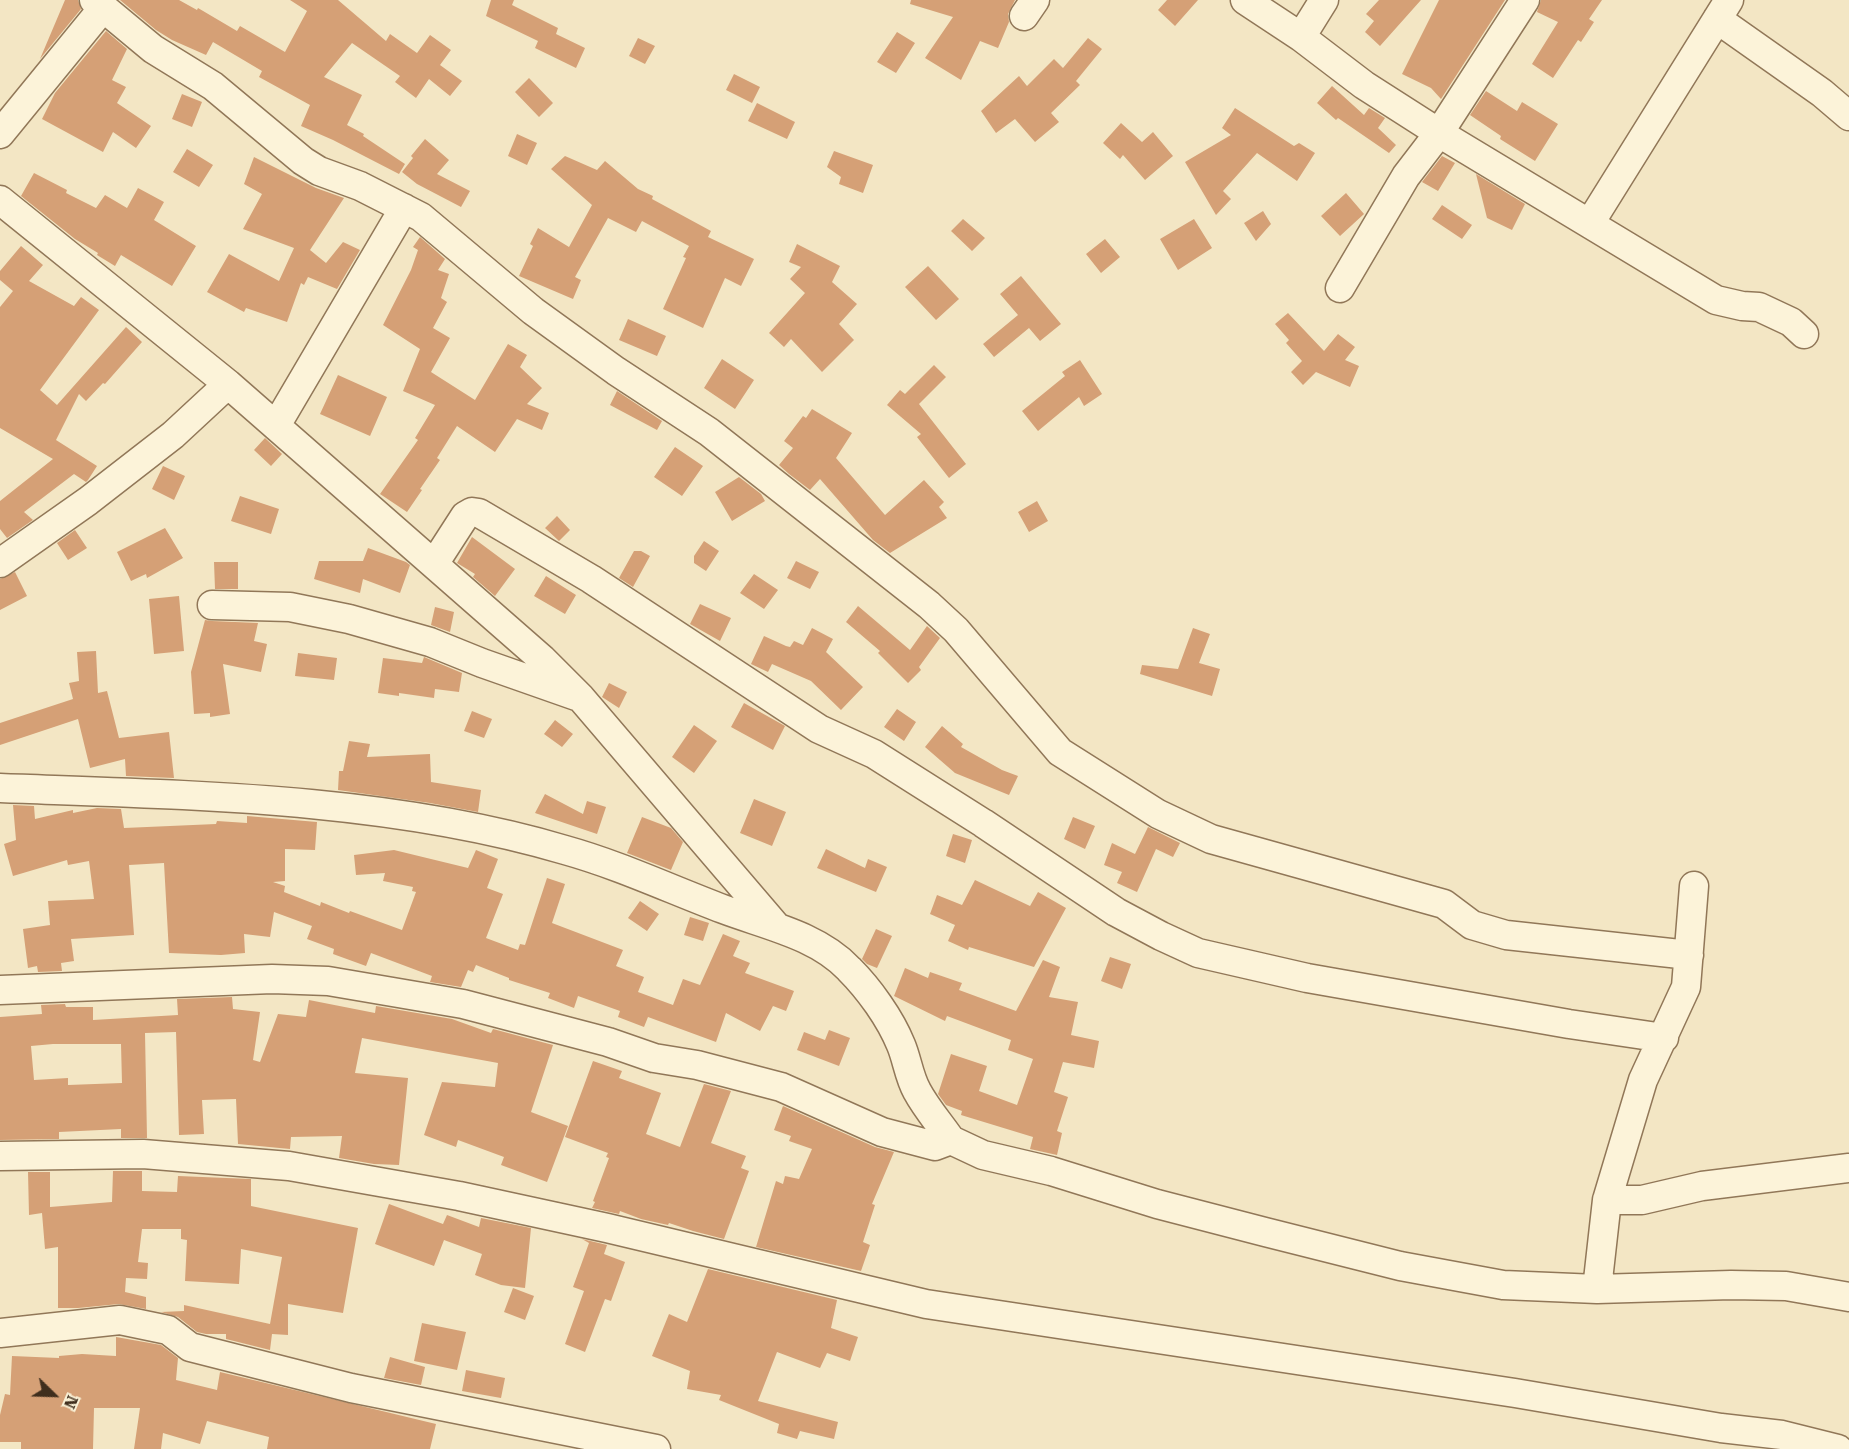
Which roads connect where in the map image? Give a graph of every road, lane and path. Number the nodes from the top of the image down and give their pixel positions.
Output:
1 (1245, 0) edge
2 (1324, 0) edge
3 (1525, 0) edge
4 (99, 4) edge
5 (1723, 10) edge
6 (1301, 37) junction
7 (1849, 116) edge
8 (1439, 133) junction
9 (0, 134) edge
10 (0, 200) edge
11 (404, 208) junction
12 (1590, 223) junction
13 (1340, 288) dead end
14 (1803, 334) dead end
15 (228, 384) junction
16 (277, 424) junction
17 (0, 563) edge
18 (434, 564) junction
19 (212, 605) dead end
20 (581, 698) junction
21 (0, 788) edge
22 (1694, 886) dead end
23 (777, 928) junction
24 (1689, 955) junction
25 (0, 990) edge
26 (1664, 1038) junction
27 (951, 1140) junction
28 (0, 1156) edge
29 (1849, 1168) edge
30 (1606, 1200) junction
31 (1597, 1289) junction
32 (1849, 1297) edge
33 (0, 1333) edge
34 (656, 1449) edge
35 (1838, 1449) edge

1 - 6 street
2 - 6 street
3 - 8 street
4 - 9 street
4 - 11 street
5 - 7 street
5 - 12 street
6 - 8 street
8 - 12 street
8 - 13 street
10 - 15 street
11 - 16 street
11 - 24 street
12 - 14 street
15 - 16 street
15 - 17 street
16 - 18 street
18 - 20 street
18 - 26 street
19 - 20 street
20 - 23 street
21 - 23 street
22 - 24 street
23 - 27 street
24 - 26 street
25 - 27 street
26 - 30 street
27 - 31 street
28 - 35 street
29 - 30 street
30 - 31 street
31 - 32 street
33 - 34 street

